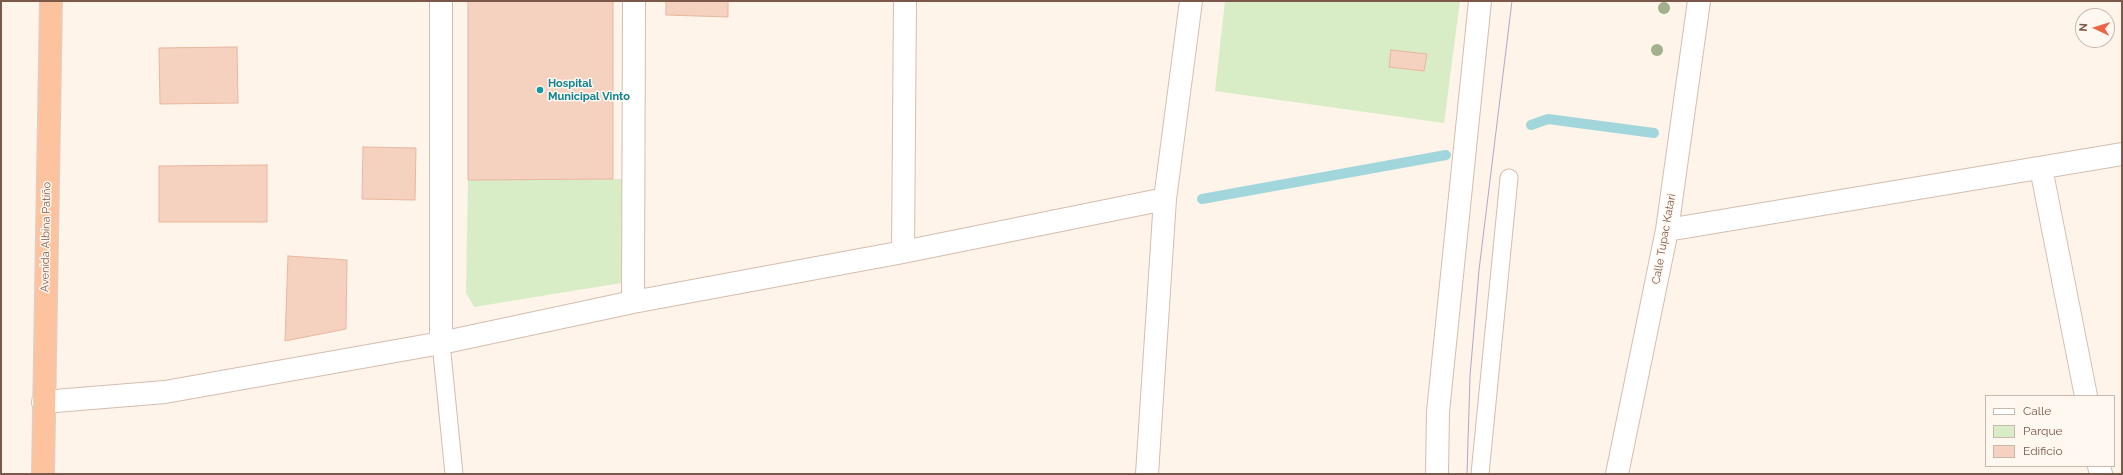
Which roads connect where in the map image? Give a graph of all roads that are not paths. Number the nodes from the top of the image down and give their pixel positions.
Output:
1 (51, 1) edge
2 (441, 1) edge
3 (634, 1) edge
4 (905, 1) edge
5 (1191, 1) edge
6 (1480, 1) edge
7 (1698, 1) edge
8 (2122, 154) edge
9 (2041, 168) junction
10 (1509, 178) dead end
11 (1165, 199) junction
12 (1667, 230) junction
13 (904, 252) junction
14 (633, 302) junction
15 (441, 343) junction
16 (2086, 395) edge
17 (43, 402) junction
18 (43, 474) edge
19 (454, 474) edge
20 (1147, 474) edge
21 (1437, 474) edge
22 (1480, 474) edge
23 (1617, 474) edge

1 - 17 highway, Avenida Albina Patiño
2 - 15 street
3 - 14 street
4 - 13 street
5 - 11 street
6 - 21 street
7 - 12 street, Calle Tupac Katari
8 - 9 street
9 - 12 street
9 - 16 street
10 - 22 lane
11 - 13 street
11 - 20 street
12 - 23 street, Calle Tupac Katari
13 - 14 street
14 - 15 street
15 - 17 street
15 - 19 lane
17 - 18 highway, Avenida Albina Patiño

